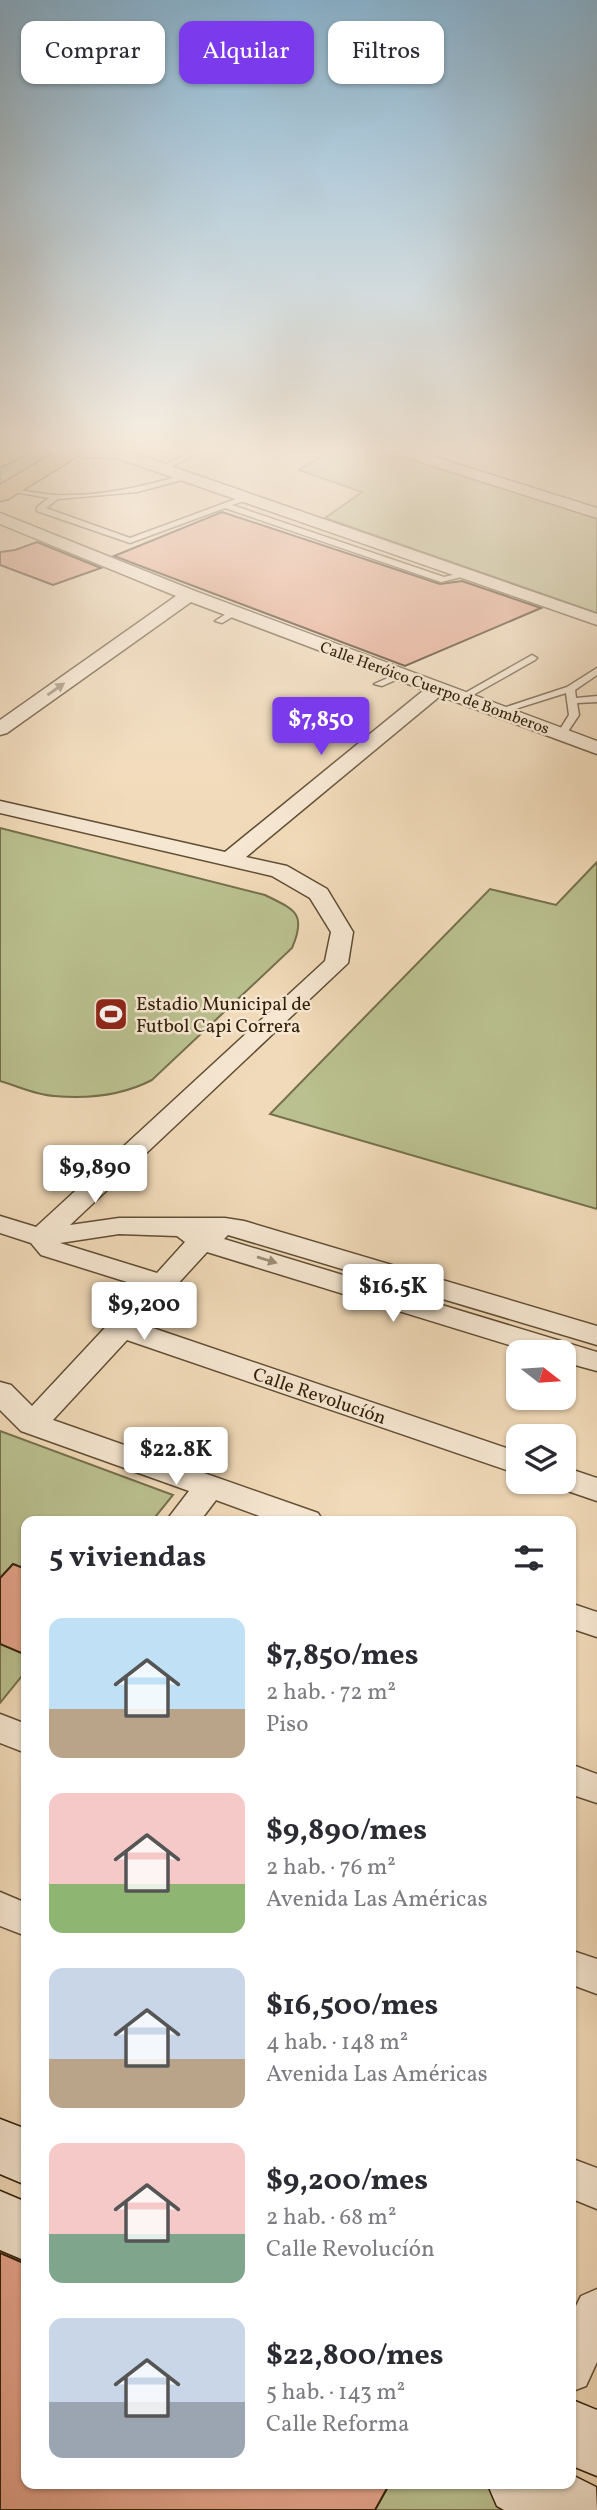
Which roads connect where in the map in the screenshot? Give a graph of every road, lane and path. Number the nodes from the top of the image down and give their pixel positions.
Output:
1 (126, 569) edge
2 (412, 569) edge
3 (449, 569) edge
4 (466, 575) junction
5 (189, 595) junction
6 (597, 620) edge
7 (532, 658) dead end
8 (597, 671) edge
9 (402, 674) junction
10 (379, 684) dead end
11 (438, 688) junction
12 (570, 689) junction
13 (463, 697) junction
14 (597, 699) edge
15 (572, 701) junction
16 (499, 711) junction
17 (0, 729) edge
18 (562, 734) junction
19 (597, 748) edge
20 (0, 807) edge
21 (230, 859) junction
22 (0, 1224) edge
23 (204, 1231) junction
24 (41, 1237) junction
25 (163, 1284) junction
26 (499, 1318) junction
27 (122, 1328) junction
28 (597, 1336) edge
29 (597, 1363) edge
30 (0, 1392) edge
31 (32, 1424) junction
32 (506, 1459) edge
33 (576, 1482) edge
34 (210, 1486) junction
35 (597, 1490) edge
36 (187, 1516) edge
37 (293, 1516) edge
38 (576, 1617) edge
39 (597, 1625) edge
40 (576, 1780) edge
41 (597, 1789) edge
42 (0, 1908) edge
43 (21, 1918) edge
44 (576, 1968) edge
45 (597, 1977) edge
46 (0, 2145) edge
47 (21, 2156) edge
48 (576, 2180) edge
49 (597, 2189) edge
50 (0, 2219) edge
51 (21, 2230) edge
52 (597, 2311) edge
53 (576, 2357) edge
54 (576, 2434) edge
55 (597, 2444) edge
56 (532, 2489) edge
57 (573, 2510) edge

1 - 5 street, Calle Heróico Cuerpo de Bomberos
2 - 4 lane
3 - 4 street
4 - 6 street
5 - 9 street, Calle Heróico Cuerpo de Bomberos
17 -> 5 street
7 - 13 lane
8 - 12 lane
9 - 10 lane
9 - 11 street, Calle Heróico Cuerpo de Bomberos
11 - 13 street, Calle Heróico Cuerpo de Bomberos
11 - 21 street
12 - 15 lane
12 - 16 lane
13 - 16 street, Calle Heróico Cuerpo de Bomberos
14 - 15 lane
15 - 18 lane
16 - 18 street, Calle Heróico Cuerpo de Bomberos
18 - 19 street, Calle Heróico Cuerpo de Bomberos
20 - 21 street
21 - 24 street
22 - 24 street
23 - 24 street
23 - 25 street
23 - 26 street
24 - 25 street
25 - 27 street
26 - 28 street
26 - 29 street
27 - 31 street
27 - 32 street, Calle Revolucíón
30 - 31 street
31 - 34 street
33 - 35 street
34 - 36 street
34 - 37 street
38 - 39 street
40 - 41 street
42 - 43 street
44 - 45 street
46 - 47 street
48 - 49 street
50 - 51 street
52 - 53 street
54 - 55 street
56 - 57 street

